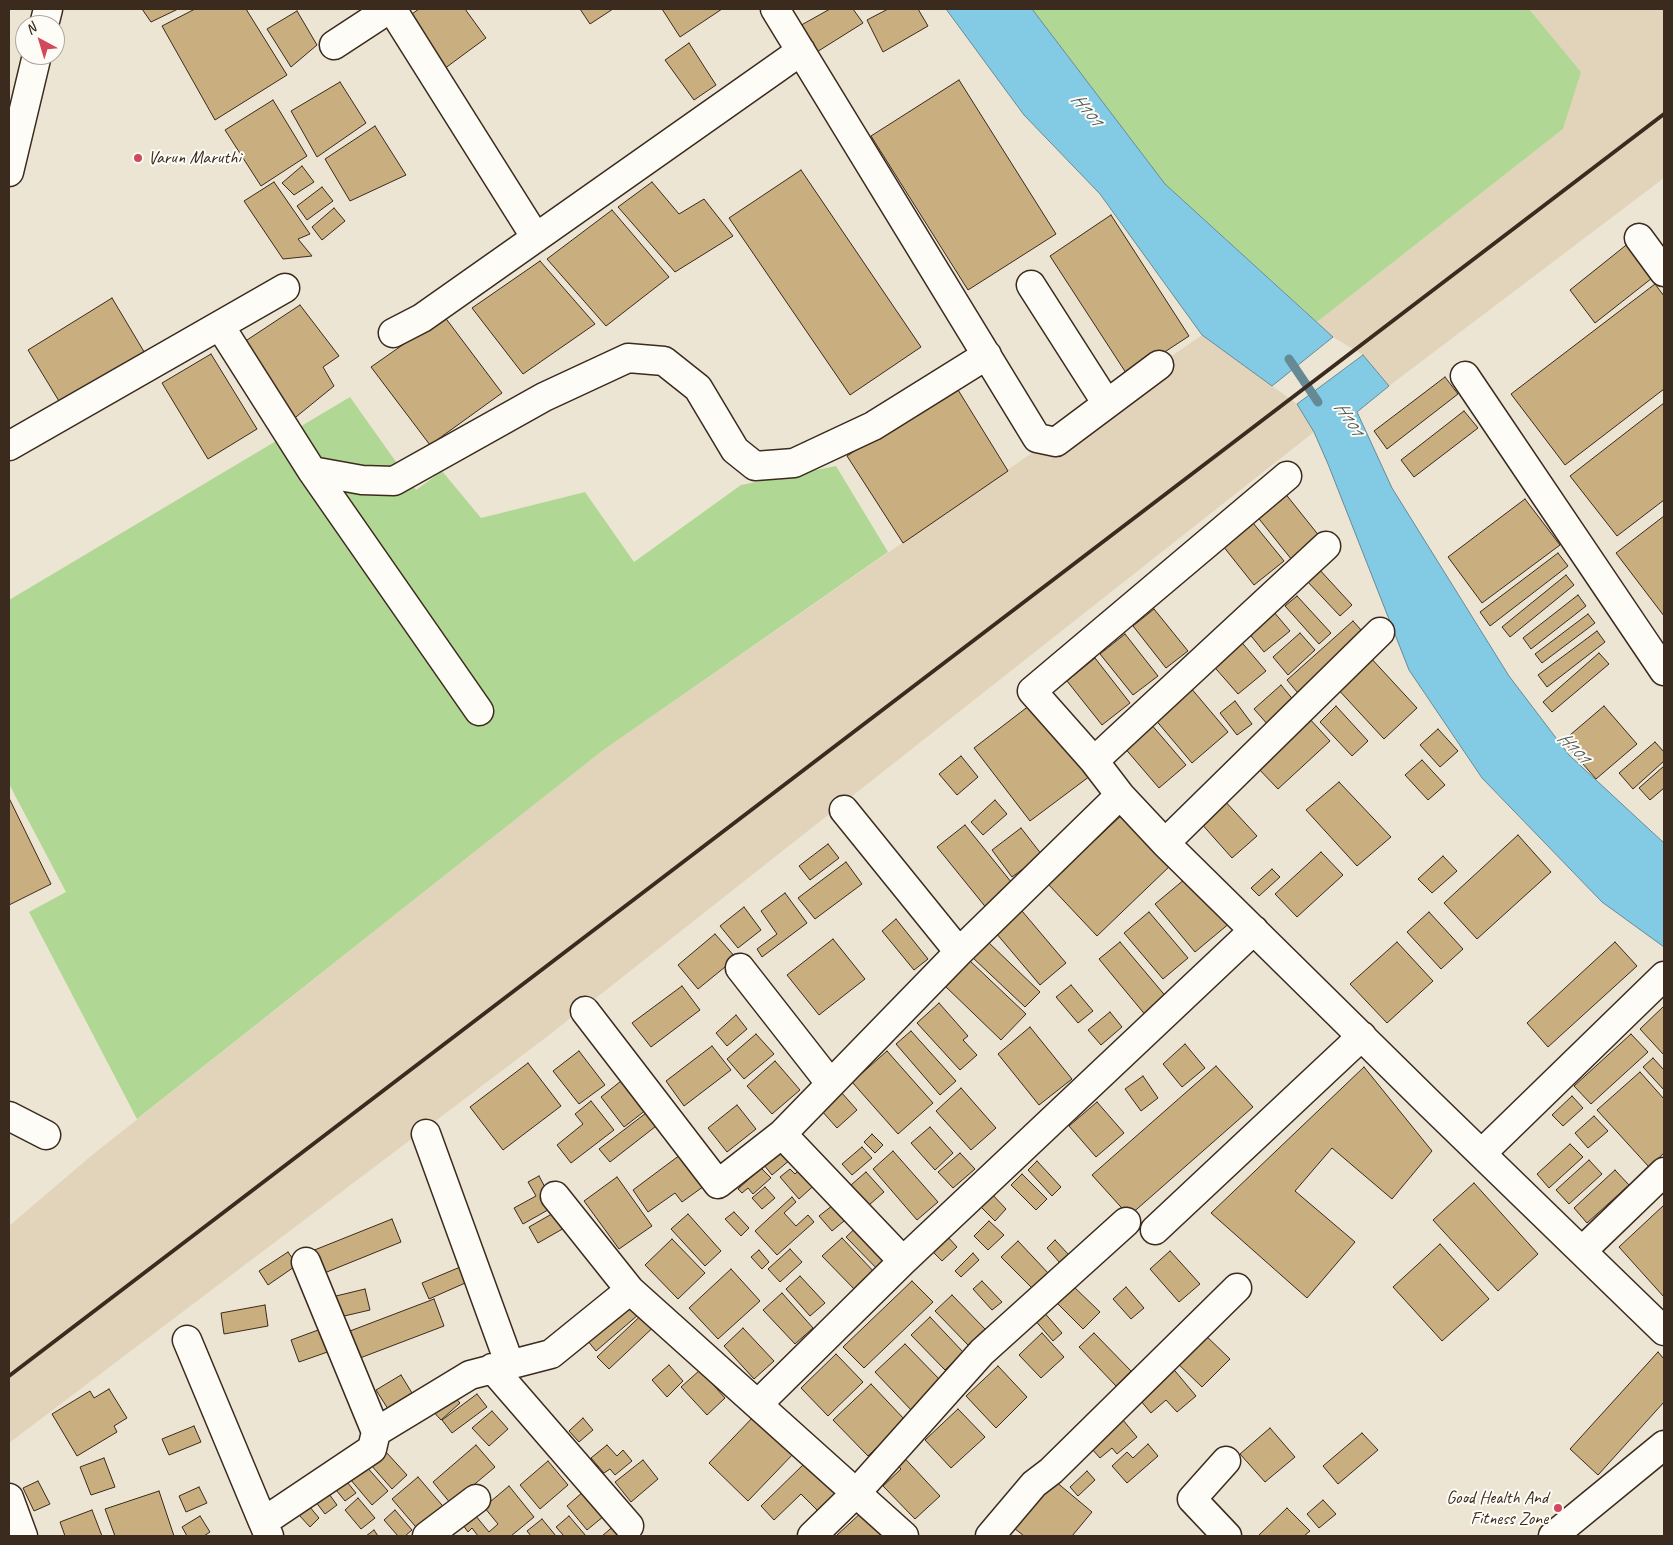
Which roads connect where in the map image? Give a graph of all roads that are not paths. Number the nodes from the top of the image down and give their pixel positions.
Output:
1 (390, 9) edge
2 (775, 9) edge
3 (334, 45) dead end
4 (801, 51) junction
5 (34, 65) edge
6 (9, 172) edge
7 (536, 238) junction
8 (1639, 238) dead end
9 (1664, 272) edge
10 (1031, 285) dead end
11 (285, 288) dead end
12 (220, 326) junction
13 (393, 334) dead end
14 (987, 355) junction
15 (1159, 365) dead end
16 (1465, 376) dead end
17 (1106, 404) junction
18 (9, 446) edge
19 (312, 471) junction
20 (1287, 476) dead end
21 (1326, 546) dead end
22 (1380, 632) dead end
23 (1661, 660) edge
24 (479, 711) dead end
25 (1094, 761) junction
26 (1120, 795) junction
27 (844, 810) dead end
28 (1165, 843) junction
29 (1254, 930) junction
30 (959, 952) junction
31 (740, 968) dead end
32 (1664, 976) edge
33 (585, 1011) dead end
34 (1362, 1036) junction
35 (830, 1084) junction
36 (9, 1116) edge
37 (426, 1134) dead end
38 (782, 1134) junction
39 (46, 1135) dead end
40 (1482, 1153) junction
41 (1664, 1172) edge
42 (555, 1196) dead end
43 (1126, 1222) dead end
44 (1155, 1230) dead end
45 (1582, 1252) junction
46 (903, 1261) junction
47 (306, 1262) dead end
48 (1237, 1288) dead end
49 (630, 1290) junction
50 (1664, 1331) edge
51 (186, 1340) dead end
52 (501, 1367) junction
53 (758, 1404) junction
54 (376, 1432) junction
55 (1660, 1458) edge
56 (1226, 1461) dead end
57 (856, 1492) junction
58 (9, 1498) edge
59 (476, 1499) dead end
60 (629, 1526) dead end
61 (266, 1529) edge
62 (23, 1536) edge
63 (427, 1536) edge
64 (812, 1536) edge
65 (904, 1536) edge
66 (990, 1536) edge
67 (1226, 1536) edge
68 (1553, 1536) edge

1 - 3 street
1 - 7 street
2 - 4 street
4 - 7 street
4 - 14 street
5 - 6 street
7 - 13 street
8 - 9 street
10 - 17 street
11 - 12 street
12 - 18 street
12 - 19 street
14 - 17 street
14 - 19 street
15 - 17 street
16 - 23 street
19 - 24 street
20 - 25 street
21 - 25 street
22 - 28 street
25 - 26 street
26 - 28 street
26 - 30 street
27 - 30 street
28 - 29 street
29 - 34 street
29 - 46 street
30 - 35 street
31 - 35 street
32 - 40 street
33 - 38 street
34 - 40 street
34 - 44 street
35 - 38 street
36 - 39 street
37 - 52 street
38 - 46 street
40 - 45 street
41 - 45 street
42 - 49 street
43 - 57 street
45 - 50 street
46 - 53 street
47 - 54 street
48 - 66 street
49 - 52 street
49 - 53 street
51 - 61 street
52 - 54 street
52 - 60 street
53 - 57 street
54 - 61 street
55 - 68 street
56 - 67 street
57 - 64 street
57 - 65 street
58 - 62 street
59 - 63 street

